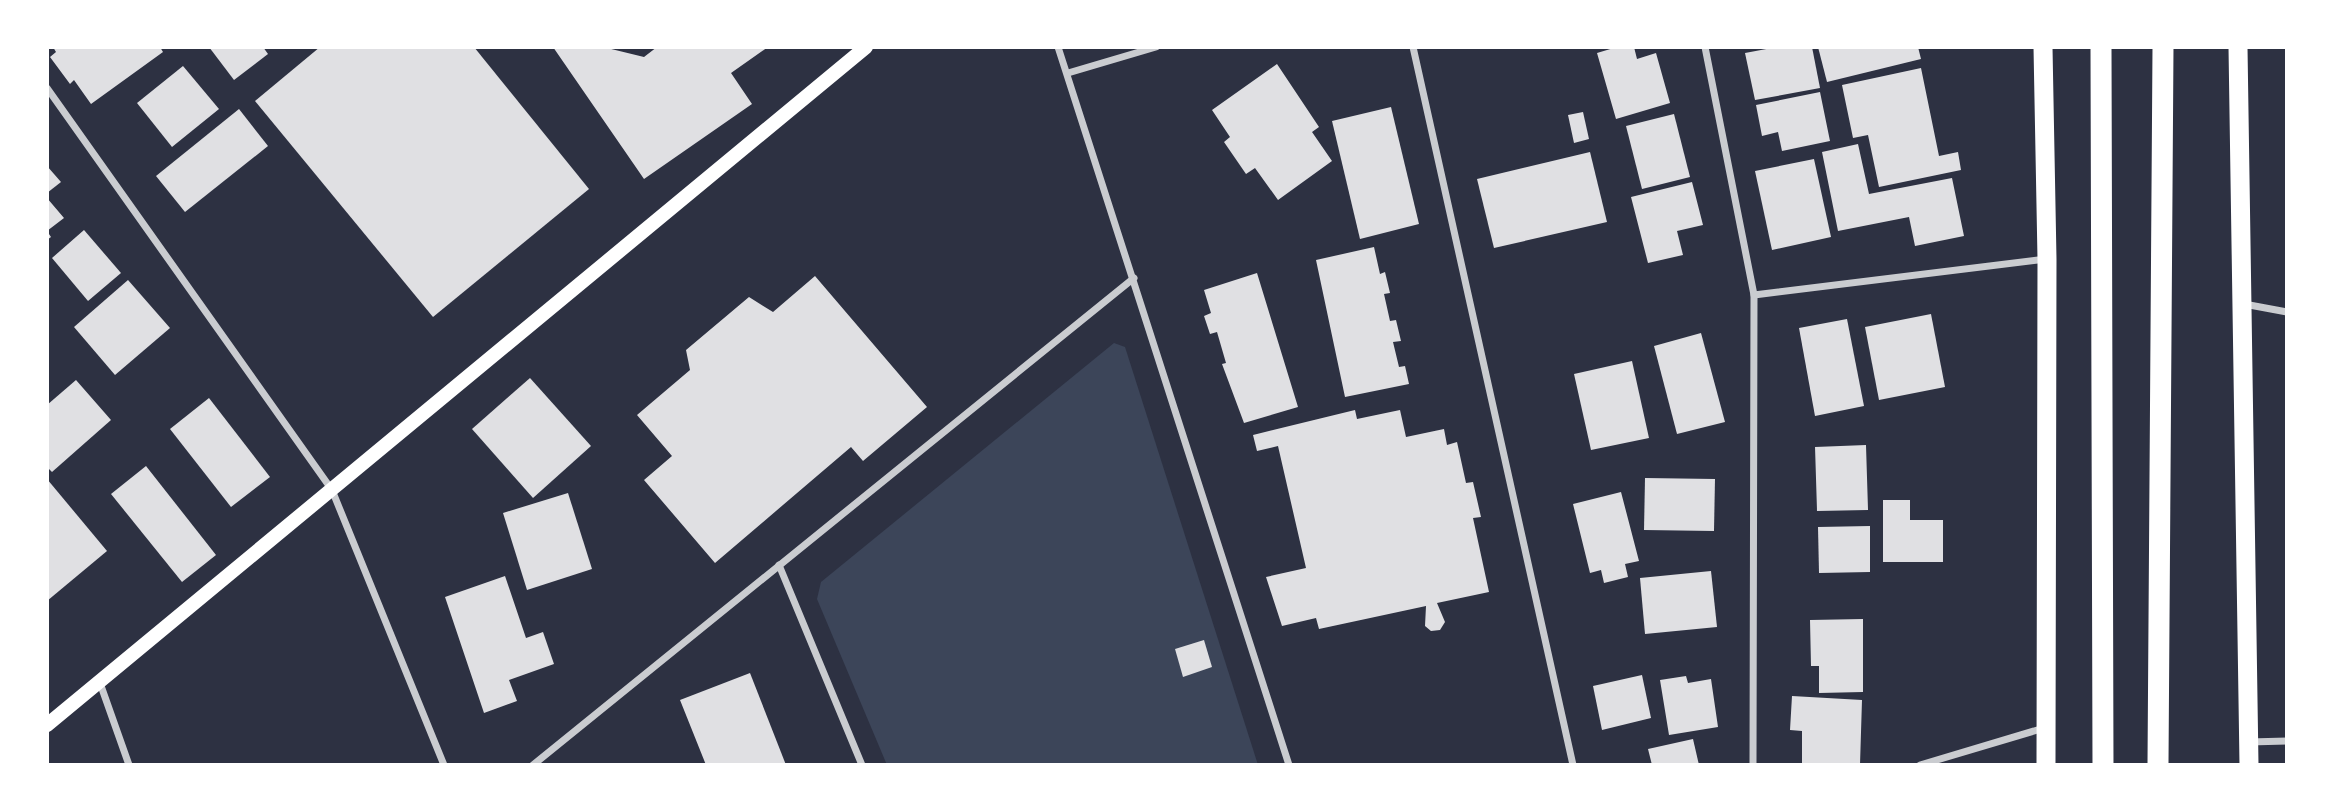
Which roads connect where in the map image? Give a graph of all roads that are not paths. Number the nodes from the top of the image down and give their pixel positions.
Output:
1 (866, 47) edge
2 (1058, 47) edge
3 (1156, 47) edge
4 (1413, 47) edge
5 (1705, 47) edge
6 (2043, 47) edge
7 (2101, 47) edge
8 (2163, 47) edge
9 (2238, 47) edge
10 (1068, 73) junction
11 (47, 88) edge
12 (2047, 259) junction
13 (1134, 278) junction
14 (1754, 295) junction
15 (2244, 304) junction
16 (2287, 312) edge
17 (332, 490) junction
18 (779, 565) junction
19 (99, 682) junction
20 (47, 725) edge
21 (2045, 727) junction
22 (2287, 741) edge
23 (2249, 742) junction
24 (129, 765) edge
25 (444, 765) edge
26 (533, 765) edge
27 (862, 765) edge
28 (1289, 765) edge
29 (1573, 765) edge
30 (1753, 765) edge
31 (1920, 765) edge
32 (2046, 765) edge
33 (2103, 765) edge
34 (2158, 765) edge
35 (2249, 765) edge

1 - 17 main road
2 - 10 street
3 - 10 street
4 - 29 street
5 - 14 street
6 - 12 highway
7 - 33 highway
8 - 34 highway
9 - 15 highway
10 - 13 street
11 - 17 street
12 - 14 street
12 - 21 highway
13 - 18 street
13 - 28 street
14 - 30 street
15 - 16 street
15 - 23 highway
17 - 19 main road
17 - 25 street
18 - 26 street
18 - 27 street
19 - 20 main road
19 - 24 street
21 - 31 street
21 - 32 highway
22 - 23 street
23 - 35 highway

